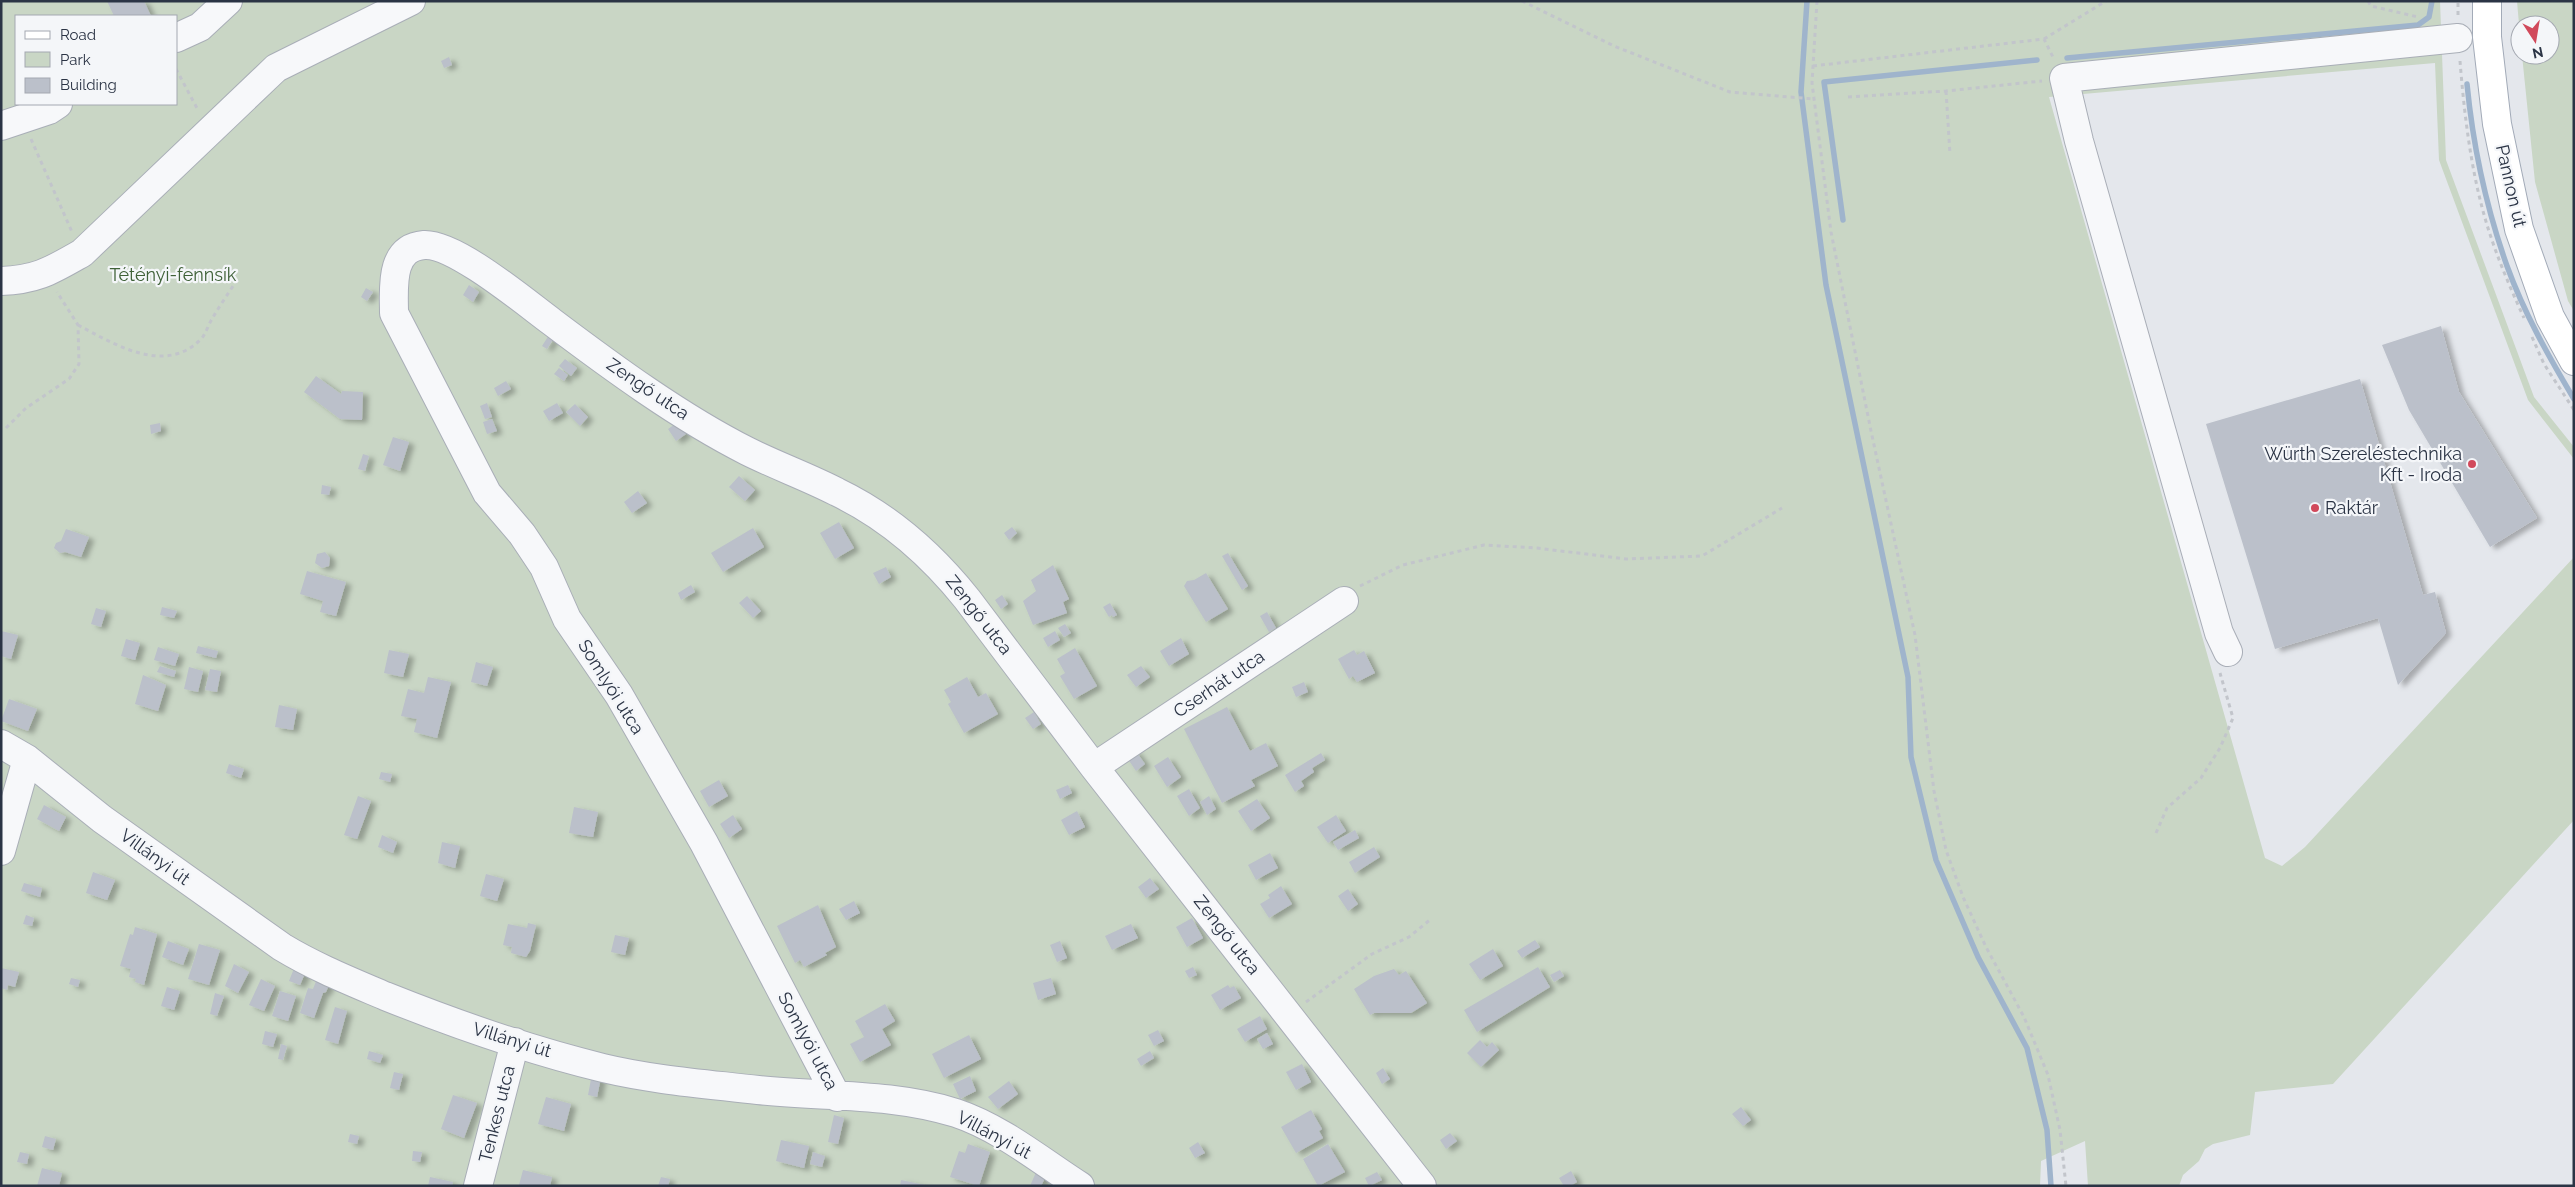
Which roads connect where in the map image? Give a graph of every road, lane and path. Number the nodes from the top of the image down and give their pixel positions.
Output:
1 (228, 1) edge
2 (411, 1) edge
3 (1522, 1) edge
4 (1818, 1) edge
5 (2106, 1) edge
6 (2487, 1) edge
7 (178, 37) edge
8 (2458, 38) dead end
9 (2044, 39) junction
10 (1814, 66) junction
11 (178, 72) edge
12 (2064, 78) junction
13 (1946, 91) junction
14 (1848, 97) dead end
15 (1814, 100) junction
16 (56, 105) edge
17 (12, 123) edge
18 (198, 140) junction
19 (1950, 154) dead end
20 (82, 253) junction
21 (54, 270) junction
22 (239, 277) dead end
23 (394, 279) joint
24 (1, 280) edge
25 (78, 325) junction
26 (2574, 361) edge
27 (6, 428) dead end
28 (1782, 508) dead end
29 (1344, 601) joint
30 (2228, 652) dead end
31 (1, 744) edge
32 (27, 759) junction
33 (1094, 767) junction
34 (1, 851) edge
35 (1431, 919) dead end
36 (1290, 1014) junction
37 (516, 1042) junction
38 (837, 1096) junction
39 (478, 1186) edge
40 (1080, 1186) edge
41 (1422, 1186) edge
42 (2066, 1186) edge

1 - 7 street
2 - 18 street
3 - 15 path
4 - 10 path
5 - 9 path
6 - 26 main road, Pannon út
8 - 12 street
9 - 10 path
9 - 12 path
10 - 15 path
11 - 18 path
12 - 13 path
12 - 30 street
13 - 14 path
13 - 19 path
15 - 42 path
16 - 17 street
17 - 20 path
18 - 20 street
20 - 21 street
21 - 24 street
21 - 25 path
22 - 25 path
23 - 33 street, Zengő utca
23 - 38 street, Somlyói utca
25 - 27 path
28 - 29 path
29 - 33 street, Cserhát utca
31 - 32 street, Villányi út
32 - 34 street
32 - 37 street, Villányi út
33 - 36 street, Zengő utca
35 - 36 path
36 - 41 street, Zengő utca
37 - 38 street, Villányi út
37 - 39 street, Tenkes utca
38 - 40 street, Villányi út

